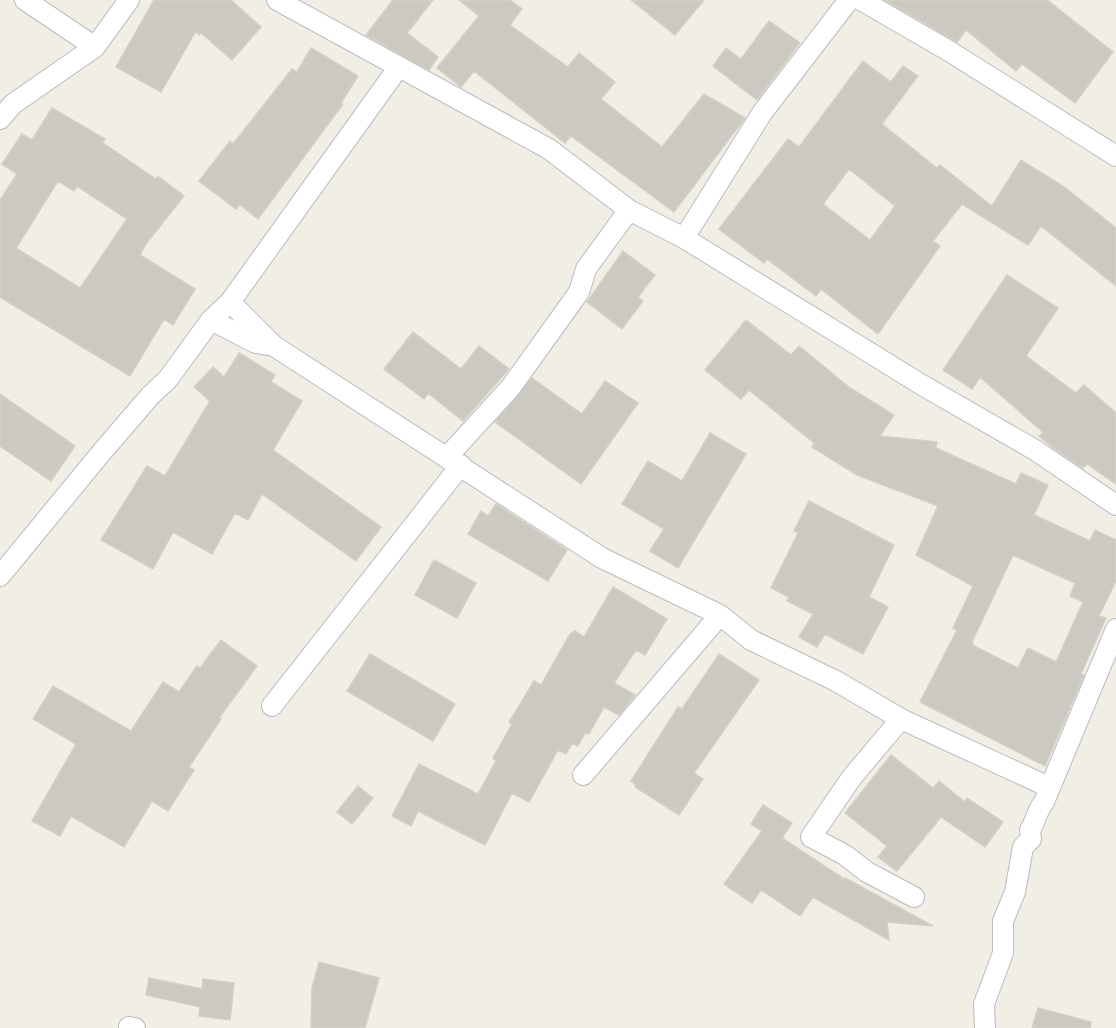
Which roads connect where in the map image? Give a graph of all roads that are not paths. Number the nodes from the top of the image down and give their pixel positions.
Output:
1 (24, 0) edge
2 (31, 0) edge
3 (129, 0) edge
4 (277, 0) edge
5 (849, 0) edge
6 (861, 0) edge
7 (95, 47) junction
8 (398, 68) junction
9 (0, 119) edge
10 (1116, 156) edge
11 (629, 210) junction
12 (684, 238) junction
13 (231, 302) junction
14 (212, 320) junction
15 (274, 346) junction
16 (454, 461) junction
17 (1116, 505) edge
18 (0, 576) edge
19 (720, 615) junction
20 (1116, 629) edge
21 (272, 706) dead end
22 (901, 719) junction
23 (583, 775) dead end
24 (1049, 788) junction
25 (914, 897) dead end
26 (985, 1028) edge

1 - 7 street
2 - 7 street
3 - 7 street
4 - 8 street
5 - 12 street
6 - 10 street
7 - 9 street
8 - 11 street
8 - 13 street
11 - 12 street
11 - 16 street
12 - 17 street
13 - 14 street
13 - 15 street
14 - 15 street
14 - 18 street
15 - 16 street
16 - 19 street
16 - 21 street
19 - 22 street
19 - 23 street
20 - 24 street
22 - 24 street
22 - 25 street
24 - 26 street

